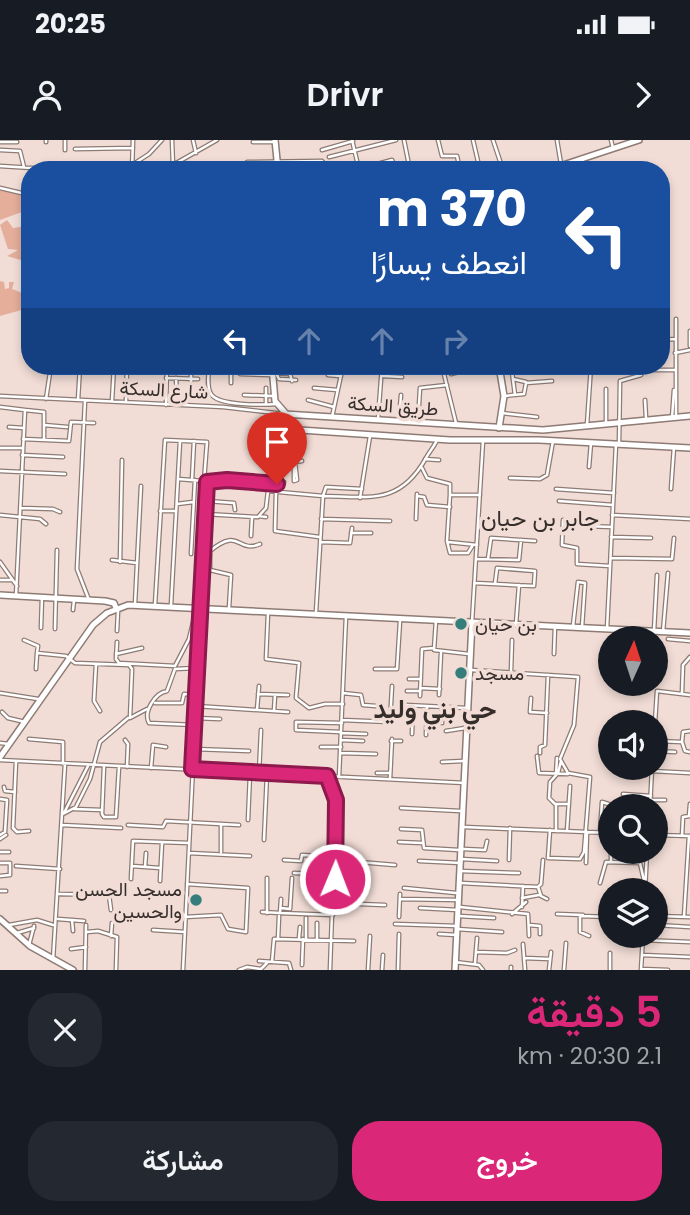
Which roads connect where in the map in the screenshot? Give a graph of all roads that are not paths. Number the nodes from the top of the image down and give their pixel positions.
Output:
1 (65, 140) edge
2 (133, 140) edge
3 (172, 140) edge
4 (194, 140) edge
5 (217, 140) edge
6 (374, 140) edge
7 (404, 140) edge
8 (438, 140) edge
9 (473, 140) edge
10 (493, 140) edge
11 (557, 140) edge
12 (611, 140) edge
13 (639, 140) edge
14 (162, 141) edge
15 (276, 141) edge
16 (352, 141) edge
17 (396, 141) edge
18 (0, 142) edge
19 (17, 142) dead end
20 (253, 142) dead end
21 (375, 145) junction
22 (132, 148) junction
23 (613, 148) junction
24 (75, 149) dead end
25 (0, 150) edge
26 (65, 150) dead end
27 (322, 150) dead end
28 (354, 150) junction
29 (196, 153) junction
30 (329, 157) dead end
31 (582, 159) joint
32 (22, 161) edge
33 (132, 161) edge
34 (140, 161) edge
35 (174, 161) edge
36 (183, 161) edge
37 (278, 161) edge
38 (357, 161) dead end
39 (408, 161) edge
40 (457, 161) edge
41 (478, 161) edge
42 (500, 161) edge
43 (563, 161) edge
44 (577, 161) edge
45 (0, 166) edge
46 (21, 167) edge
47 (0, 188) edge
48 (21, 193) edge
49 (676, 319) dead end
50 (690, 331) edge
51 (670, 339) edge
52 (675, 339) junction
53 (690, 348) edge
54 (675, 354) junction
55 (670, 370) edge
56 (675, 370) junction
57 (50, 375) edge
58 (79, 375) edge
59 (113, 375) edge
60 (127, 375) edge
61 (166, 375) edge
62 (191, 375) edge
63 (209, 375) edge
64 (231, 375) edge
65 (272, 375) edge
66 (274, 375) edge
67 (291, 375) edge
68 (328, 375) dead end
69 (444, 375) edge
70 (500, 375) edge
71 (512, 375) edge
72 (590, 375) edge
73 (641, 375) dead end
74 (340, 376) joint
75 (383, 376) joint
76 (402, 377) dead end
77 (166, 378) junction
78 (176, 378) junction
79 (191, 379) junction
80 (198, 379) dead end
81 (513, 379) junction
82 (552, 381) dead end
83 (231, 383) dead end
84 (526, 383) junction
85 (447, 385) junction
86 (266, 388) dead end
87 (314, 388) dead end
88 (191, 389) dead end
89 (606, 389) dead end
90 (337, 390) junction
91 (244, 395) dead end
92 (270, 395) junction
93 (401, 395) dead end
94 (515, 395) junction
95 (0, 396) edge
96 (504, 396) junction
97 (177, 397) dead end
98 (46, 399) junction
99 (78, 400) junction
100 (308, 400) dead end
101 (645, 400) dead end
102 (85, 401) junction
103 (112, 401) junction
104 (126, 402) junction
105 (265, 404) junction
106 (277, 404) junction
107 (166, 405) junction
108 (0, 407) edge
109 (334, 407) junction
110 (25, 410) junction
111 (502, 413) junction
112 (284, 414) junction
113 (690, 416) edge
114 (537, 417) dead end
115 (332, 418) junction
116 (674, 418) junction
117 (84, 422) junction
118 (292, 422) junction
119 (377, 422) junction
120 (646, 422) junction
121 (94, 423) dead end
122 (399, 423) junction
123 (418, 424) junction
124 (44, 425) junction
125 (620, 425) junction
126 (456, 426) junction
127 (606, 426) junction
128 (9, 427) dead end
129 (67, 427) dead end
130 (24, 428) junction
131 (499, 428) junction
132 (587, 428) junction
133 (288, 430) junction
134 (299, 430) junction
135 (370, 435) junction
136 (23, 439) junction
137 (437, 439) junction
138 (44, 440) junction
139 (180, 441) junction
140 (483, 441) junction
141 (496, 441) junction
142 (553, 441) junction
143 (194, 442) junction
144 (591, 443) junction
145 (617, 444) junction
146 (674, 447) junction
147 (0, 448) edge
148 (690, 448) edge
149 (23, 449) junction
150 (288, 450) dead end
151 (22, 455) junction
152 (267, 456) dead end
153 (63, 457) dead end
154 (284, 457) junction
155 (425, 459) junction
156 (122, 460) dead end
157 (295, 460) junction
158 (302, 460) dead end
159 (439, 460) dead end
160 (589, 467) dead end
161 (422, 468) junction
162 (0, 471) edge
163 (22, 472) junction
164 (65, 474) dead end
165 (284, 474) dead end
166 (295, 475) dead end
167 (510, 478) dead end
168 (178, 480) junction
169 (194, 480) junction
170 (284, 482) dead end
171 (239, 483) junction
172 (141, 486) dead end
173 (248, 486) dead end
174 (362, 489) junction
175 (556, 489) dead end
176 (671, 489) dead end
177 (276, 492) junction
178 (614, 493) junction
179 (323, 495) junction
180 (450, 495) junction
181 (480, 495) junction
182 (360, 498) junction
183 (207, 501) junction
184 (559, 501) dead end
185 (193, 502) junction
186 (177, 505) junction
187 (613, 505) junction
188 (450, 506) junction
189 (21, 508) junction
190 (235, 510) dead end
191 (160, 511) junction
192 (60, 512) dead end
193 (176, 512) junction
194 (206, 514) junction
195 (0, 515) edge
196 (612, 515) junction
197 (258, 516) junction
198 (20, 517) junction
199 (252, 517) junction
200 (266, 517) dead end
201 (321, 519) junction
202 (416, 519) dead end
203 (690, 519) edge
204 (390, 520) dead end
205 (563, 520) dead end
206 (46, 524) dead end
207 (585, 526) dead end
208 (612, 527) junction
209 (371, 533) dead end
210 (251, 536) dead end
211 (611, 537) junction
212 (651, 538) dead end
213 (674, 538) dead end
214 (320, 540) junction
215 (522, 540) junction
216 (535, 541) dead end
217 (448, 542) junction
218 (260, 544) dead end
219 (475, 545) junction
220 (57, 550) dead end
221 (191, 554) dead end
222 (611, 558) junction
223 (476, 559) junction
224 (488, 559) junction
225 (113, 560) dead end
226 (0, 562) edge
227 (120, 562) junction
228 (137, 563) junction
229 (610, 566) junction
230 (668, 573) dead end
231 (656, 575) dead end
232 (0, 580) edge
233 (12, 580) junction
234 (475, 583) junction
235 (495, 584) junction
236 (519, 585) junction
237 (17, 586) junction
238 (0, 595) edge
239 (16, 596) junction
240 (42, 597) junction
241 (55, 598) junction
242 (74, 599) junction
243 (89, 600) junction
244 (135, 604) junction
245 (155, 605) junction
246 (115, 606) junction
247 (171, 606) junction
248 (199, 606) junction
249 (229, 608) junction
250 (268, 609) junction
251 (73, 610) dead end
252 (316, 612) junction
253 (346, 614) junction
254 (400, 617) junction
255 (436, 620) junction
256 (473, 623) junction
257 (516, 624) junction
258 (555, 626) junction
259 (573, 626) junction
260 (607, 626) edge
261 (653, 626) edge
262 (664, 626) edge
263 (582, 627) junction
264 (41, 628) dead end
265 (598, 628) edge
266 (55, 629) dead end
267 (117, 631) dead end
268 (668, 632) edge
269 (690, 633) edge
270 (668, 639) dead end
271 (24, 640) dead end
272 (512, 640) dead end
273 (690, 641) edge
274 (117, 642) dead end
275 (142, 648) dead end
276 (435, 648) junction
277 (37, 653) junction
278 (441, 653) junction
279 (116, 654) junction
280 (471, 654) junction
281 (554, 654) dead end
282 (690, 657) edge
283 (69, 659) junction
284 (96, 664) junction
285 (197, 668) junction
286 (36, 669) dead end
287 (375, 669) dead end
288 (471, 670) junction
289 (511, 672) junction
290 (548, 675) junction
291 (409, 679) dead end
292 (421, 679) junction
293 (259, 686) dead end
294 (392, 687) dead end
295 (440, 689) junction
296 (407, 691) dead end
297 (420, 692) junction
298 (0, 693) edge
299 (343, 693) junction
300 (258, 694) junction
301 (196, 695) junction
302 (275, 695) junction
303 (288, 695) dead end
304 (439, 695) dead end
305 (681, 695) junction
306 (690, 695) edge
307 (531, 698) dead end
308 (41, 699) junction
309 (155, 703) junction
310 (343, 704) junction
311 (406, 705) dead end
312 (196, 706) junction
313 (376, 706) dead end
314 (413, 706) junction
315 (427, 707) junction
316 (216, 708) junction
317 (442, 708) junction
318 (147, 709) junction
319 (469, 709) junction
320 (257, 710) junction
321 (656, 710) edge
322 (100, 711) dead end
323 (274, 711) junction
324 (2, 712) dead end
325 (288, 712) dead end
326 (547, 713) junction
327 (130, 718) junction
328 (195, 718) junction
329 (342, 721) junction
330 (25, 722) junction
331 (442, 723) dead end
332 (195, 725) junction
333 (468, 728) junction
334 (290, 729) dead end
335 (261, 730) dead end
336 (296, 730) junction
337 (446, 731) dead end
338 (690, 731) edge
339 (341, 732) junction
340 (366, 734) dead end
341 (412, 734) dead end
342 (426, 735) dead end
343 (29, 738) dead end
344 (125, 740) dead end
345 (341, 740) junction
346 (363, 741) dead end
347 (401, 741) dead end
348 (668, 741) edge
349 (682, 742) junction
350 (0, 743) edge
351 (9, 744) junction
352 (166, 747) dead end
353 (321, 747) dead end
354 (341, 747) junction
355 (194, 749) junction
356 (249, 751) dead end
357 (668, 752) edge
358 (675, 752) dead end
359 (690, 752) edge
360 (341, 753) junction
361 (376, 754) dead end
362 (0, 759) edge
363 (559, 759) junction
364 (466, 761) junction
365 (16, 762) junction
366 (442, 762) dead end
367 (64, 764) junction
368 (92, 765) junction
369 (104, 766) junction
370 (119, 767) junction
371 (127, 767) junction
372 (151, 768) junction
373 (192, 769) junction
374 (668, 770) edge
375 (690, 772) edge
376 (250, 773) junction
377 (259, 773) junction
378 (377, 773) dead end
379 (390, 773) junction
380 (267, 774) junction
381 (556, 774) junction
382 (572, 775) junction
383 (327, 776) junction
384 (339, 777) junction
385 (390, 779) junction
386 (465, 783) junction
387 (570, 786) dead end
388 (4, 787) dead end
389 (15, 792) junction
390 (0, 799) edge
391 (555, 804) junction
392 (569, 804) junction
393 (690, 804) edge
394 (401, 808) dead end
395 (74, 809) junction
396 (102, 810) junction
397 (464, 811) junction
398 (63, 814) junction
399 (689, 816) edge
400 (248, 820) dead end
401 (191, 822) junction
402 (221, 824) junction
403 (62, 825) junction
404 (128, 825) dead end
405 (239, 825) dead end
406 (463, 827) junction
407 (121, 828) dead end
408 (510, 828) junction
409 (401, 829) dead end
410 (550, 830) junction
411 (29, 831) dead end
412 (556, 831) junction
413 (567, 831) junction
414 (587, 832) junction
415 (598, 832) edge
416 (6, 835) dead end
417 (668, 835) edge
418 (682, 836) junction
419 (690, 836) edge
420 (0, 837) edge
421 (264, 840) dead end
422 (487, 841) dead end
423 (162, 842) junction
424 (400, 842) dead end
425 (189, 843) junction
426 (422, 843) junction
427 (462, 849) junction
428 (0, 852) edge
429 (9, 852) dead end
430 (146, 853) dead end
431 (189, 853) junction
432 (221, 854) junction
433 (250, 856) dead end
434 (335, 859) junction
435 (284, 860) dead end
436 (497, 860) dead end
437 (509, 860) dead end
438 (543, 860) dead end
439 (419, 861) dead end
440 (461, 861) junction
441 (0, 863) edge
442 (586, 863) dead end
443 (689, 863) edge
444 (395, 865) dead end
445 (16, 866) dead end
446 (132, 866) junction
447 (145, 867) junction
448 (161, 868) junction
449 (60, 869) junction
450 (460, 871) junction
451 (519, 873) dead end
452 (0, 876) edge
453 (335, 877) junction
454 (267, 878) dead end
455 (131, 879) dead end
456 (160, 881) dead end
457 (359, 881) dead end
458 (460, 883) junction
459 (187, 884) junction
460 (523, 886) junction
461 (538, 887) junction
462 (404, 888) dead end
463 (0, 891) edge
464 (6, 891) dead end
465 (459, 893) junction
466 (59, 894) junction
467 (540, 895) junction
468 (522, 898) junction
469 (547, 899) dead end
470 (281, 900) dead end
471 (526, 902) dead end
472 (333, 903) junction
473 (385, 905) dead end
474 (522, 906) junction
475 (281, 908) junction
476 (421, 908) dead end
477 (458, 908) junction
478 (111, 910) dead end
479 (262, 912) dead end
480 (267, 912) junction
481 (150, 914) dead end
482 (512, 914) junction
483 (557, 914) dead end
484 (333, 915) junction
485 (583, 915) junction
486 (185, 916) junction
487 (598, 916) edge
488 (668, 916) edge
489 (280, 917) junction
490 (399, 917) dead end
491 (684, 917) junction
492 (690, 917) edge
493 (306, 918) dead end
494 (494, 918) dead end
495 (0, 919) edge
496 (58, 919) junction
497 (72, 920) junction
498 (285, 920) dead end
499 (112, 923) dead end
500 (317, 923) dead end
501 (395, 924) dead end
502 (53, 925) dead end
503 (529, 925) junction
504 (7, 926) junction
505 (668, 926) edge
506 (300, 927) dead end
507 (690, 927) edge
508 (73, 930) dead end
509 (153, 930) dead end
510 (457, 930) junction
511 (87, 932) junction
512 (185, 932) junction
513 (502, 932) dead end
514 (15, 933) junction
515 (399, 934) dead end
516 (439, 934) dead end
517 (540, 934) dead end
518 (111, 936) junction
519 (370, 936) dead end
520 (529, 936) dead end
521 (589, 936) dead end
522 (477, 938) dead end
523 (278, 939) junction
524 (303, 939) junction
525 (317, 939) junction
526 (331, 940) junction
527 (354, 941) dead end
528 (668, 941) edge
529 (690, 942) edge
530 (566, 943) dead end
531 (523, 944) dead end
532 (29, 945) junction
533 (86, 947) junction
534 (642, 948) edge
535 (71, 949) dead end
536 (515, 950) dead end
537 (476, 952) junction
538 (551, 952) dead end
539 (610, 953) dead end
540 (383, 955) dead end
541 (642, 955) junction
542 (690, 957) edge
543 (524, 958) junction
544 (550, 959) junction
545 (53, 960) junction
546 (259, 961) dead end
547 (270, 962) junction
548 (455, 962) junction
549 (475, 964) junction
550 (302, 965) dead end
551 (641, 969) edge
552 (74, 970) edge
553 (85, 970) edge
554 (116, 970) edge
555 (183, 970) edge
556 (239, 970) edge
557 (290, 970) edge
558 (330, 970) edge
559 (368, 970) edge
560 (382, 970) edge
561 (398, 970) edge
562 (455, 970) edge
563 (483, 970) edge
564 (525, 970) edge
565 (549, 970) edge
566 (564, 970) edge
567 (610, 970) edge
568 (668, 970) edge

1 - 26 street
2 - 22 street
3 - 35 street
4 - 29 street
5 - 29 street
6 - 21 street
7 - 39 street
8 - 40 street
9 - 41 street
10 - 42 street
11 - 43 street
12 - 23 street
13 - 23 main road
14 - 34 street
15 - 20 street
15 - 37 main road
16 - 27 street
16 - 28 street
17 - 21 street
18 - 19 street
21 - 28 street
22 - 24 street
22 - 33 street
23 - 31 main road
25 - 32 street
28 - 30 street
28 - 38 street
29 - 36 street
31 - 44 main road
45 - 46 street
47 - 48 street
49 - 52 street
50 - 53 street
51 - 52 street
52 - 54 street
53 - 54 street
54 - 56 street
55 - 56 street
56 - 116 street
57 - 98 street
58 - 99 street
59 - 103 street
60 - 104 street
61 - 77 street
62 - 79 street
63 - 105 street
64 - 83 street
65 - 92 main road
66 - 67 street
68 - 74 street
69 - 85 street
70 - 96 main road
71 - 81 street
72 - 132 street
73 - 125 street
74 - 90 street
75 - 76 street
75 - 119 street
77 - 78 street
77 - 107 street
78 - 79 street
78 - 97 street
79 - 80 street
79 - 88 street
81 - 84 street
81 - 94 street
82 - 84 street
84 - 94 street
85 - 123 street
85 - 126 street
86 - 92 street
87 - 90 street
89 - 127 street
90 - 109 street
91 - 92 street
92 - 105 street
92 - 106 main road
93 - 122 street
94 - 96 street
95 - 98 street, شارع السكة
96 - 111 main road
98 - 99 street, شارع السكة
99 - 102 street, شارع السكة
100 - 109 street
101 - 120 street
102 - 103 street, شارع السكة
102 - 117 street
103 - 104 street, شارع السكة
104 - 107 street, شارع السكة
105 - 106 street
106 - 112 main road
107 - 112 street, شارع السكة
108 - 110 street
109 - 115 street
110 - 124 street
110 - 130 street
111 - 114 street
111 - 131 main road
112 - 115 main road, طريق السكة
112 - 118 main road
113 - 116 main road, طريق السكة
115 - 119 main road, طريق السكة
116 - 120 main road, طريق السكة
117 - 121 street
117 - 138 street
117 - 243 street
118 - 133 street
118 - 134 main road
119 - 122 main road, طريق السكة
120 - 125 main road, طريق السكة
122 - 123 main road, طريق السكة
123 - 126 main road, طريق السكة
124 - 129 street
124 - 138 street
125 - 127 main road, طريق السكة
125 - 145 street
126 - 131 main road, طريق السكة
127 - 132 main road, طريق السكة
128 - 130 street
130 - 136 street
131 - 132 main road, طريق السكة
131 - 141 street
133 - 134 street
133 - 150 street
133 - 154 street
133 - 157 street
134 - 135 main road
135 - 137 main road
135 - 174 street
136 - 138 street
136 - 149 street
137 - 140 main road
137 - 155 street
139 - 143 street
139 - 168 street
139 - 191 street
140 - 141 main road
140 - 181 street
141 - 142 main road
142 - 144 main road
142 - 167 street
143 - 169 street
143 - 169 street
144 - 145 main road
144 - 160 street
145 - 146 main road
145 - 178 street
146 - 148 main road
146 - 176 street
147 - 149 street
149 - 151 street
151 - 153 street
151 - 163 street
152 - 154 street
154 - 165 street
155 - 159 street
155 - 161 street
156 - 227 street
157 - 158 street
157 - 166 street
161 - 180 street
161 - 182 street
162 - 163 street
163 - 164 street
163 - 189 street
168 - 169 street
168 - 186 street
169 - 185 street
170 - 171 street
171 - 173 street
171 - 183 street
172 - 228 street
174 - 179 street
174 - 182 street
175 - 178 street
177 - 179 street
177 - 197 street
177 - 214 street
178 - 187 street
179 - 182 street
179 - 201 street
180 - 181 street
180 - 188 street
181 - 219 street
183 - 190 street
183 - 194 street
184 - 187 street
185 - 186 street
185 - 221 street
186 - 193 street
187 - 196 street
188 - 202 street
188 - 217 street
189 - 192 street
189 - 198 street
191 - 193 street
191 - 245 street
193 - 247 street
194 - 199 street
194 - 248 street
195 - 198 street
196 - 203 street
196 - 208 street
197 - 199 street
197 - 200 street
198 - 206 street
198 - 237 street
199 - 210 street
201 - 204 street
201 - 214 street
205 - 229 street
207 - 208 street
208 - 211 street
209 - 214 street
211 - 212 street
211 - 222 street
213 - 222 street
214 - 252 street
215 - 216 street
215 - 224 street
215 - 224 street
217 - 219 street
217 - 219 street
218 - 249 street
219 - 223 street
220 - 241 street
222 - 229 street
223 - 224 street
223 - 234 street
225 - 227 street
226 - 233 street
227 - 228 street
228 - 244 street
229 - 260 street
230 - 262 street
231 - 261 street
232 - 233 street
233 - 237 street
234 - 235 street
234 - 256 street
235 - 236 street
235 - 236 street
236 - 257 street
237 - 239 street
238 - 239 main road
239 - 240 main road
240 - 241 main road
240 - 264 street
241 - 242 main road
241 - 266 street
242 - 243 main road
242 - 251 street
243 - 246 main road
244 - 245 main road
244 - 246 main road
245 - 247 main road
246 - 267 street
246 - 283 main road
247 - 248 main road
248 - 249 main road
248 - 279 street
248 - 285 street
249 - 250 main road
250 - 252 main road
250 - 310 street
252 - 253 main road
253 - 254 main road
253 - 299 street
254 - 255 main road
254 - 287 street
255 - 256 main road
255 - 276 street
256 - 257 main road
256 - 280 main road
257 - 258 main road
258 - 259 main road
258 - 281 street
259 - 263 main road
259 - 263 street
263 - 265 main road
268 - 269 main road
270 - 273 street
271 - 277 street
272 - 289 street
274 - 279 street
275 - 279 street
276 - 278 street
276 - 292 street
277 - 283 street
277 - 286 street
278 - 280 street
278 - 295 street
280 - 288 main road
282 - 305 street
283 - 284 street
283 - 308 main road
284 - 322 street
284 - 327 street
285 - 301 street
285 - 309 street
288 - 289 street
288 - 319 main road
289 - 290 street
290 - 326 street
290 - 363 street
291 - 292 street
292 - 297 street
293 - 300 street
294 - 329 street
295 - 297 street
295 - 304 street
296 - 297 street
298 - 308 street
299 - 310 street
299 - 313 street
300 - 302 street
300 - 320 street
301 - 309 street
301 - 312 street
302 - 303 street
302 - 323 street
305 - 306 street
305 - 321 street
307 - 326 street
308 - 330 main road
309 - 318 street
310 - 329 street
311 - 314 street
312 - 316 street
312 - 328 street
314 - 315 street
314 - 341 street
315 - 317 street
315 - 342 street
316 - 320 street
316 - 328 street
317 - 319 street
317 - 331 street
318 - 327 street
318 - 332 street
319 - 333 main road
320 - 323 street
323 - 325 street
324 - 330 street
326 - 381 street
327 - 368 street
328 - 332 street
329 - 336 street
329 - 339 street
330 - 351 main road
332 - 355 street
333 - 337 street
333 - 364 main road
334 - 336 street
335 - 377 street
336 - 339 street
338 - 349 street
339 - 340 street
339 - 345 street
343 - 367 street
344 - 371 street
345 - 346 street
345 - 354 street
347 - 379 street
348 - 349 street
349 - 359 street
350 - 351 street
351 - 362 main road
352 - 372 street
353 - 354 street
354 - 360 street
355 - 356 street
355 - 373 street
357 - 358 street
360 - 361 street
360 - 384 street
362 - 365 street
363 - 381 street
363 - 382 street
364 - 366 street
364 - 386 main road
365 - 367 street
365 - 389 street
367 - 368 street
367 - 398 street
368 - 369 street
368 - 395 street
368 - 398 street
369 - 370 street
369 - 396 street
370 - 371 street
370 - 396 street
371 - 372 street
372 - 373 street
373 - 376 street
373 - 401 street
374 - 375 street
376 - 377 street
376 - 400 street
377 - 380 street
378 - 379 street
379 - 385 street
380 - 383 street
380 - 421 street
381 - 382 street
381 - 391 street
382 - 414 street
383 - 384 street
383 - 434 street
384 - 385 street
385 - 386 street
386 - 397 main road
387 - 392 street
388 - 389 street
389 - 411 street
390 - 420 street
391 - 392 street
391 - 412 street
392 - 413 street
393 - 399 street
394 - 397 street
395 - 396 street
395 - 398 street
397 - 406 main road
398 - 403 street
399 - 418 street
401 - 402 street
401 - 404 street
401 - 425 street
402 - 405 street
402 - 432 street
403 - 407 street
403 - 449 street
406 - 408 street
406 - 427 main road
408 - 410 street
408 - 437 street
409 - 426 street
410 - 412 street
410 - 414 street
412 - 413 street
413 - 414 street
414 - 415 street
414 - 442 street
416 - 420 street
417 - 418 street
418 - 419 street
419 - 443 street
422 - 427 street
423 - 425 street
423 - 446 street
423 - 448 street
424 - 426 street
425 - 431 street
426 - 427 street
427 - 440 main road
428 - 429 street
430 - 447 street
431 - 432 street
431 - 459 street
432 - 433 street
434 - 435 street
434 - 444 street
434 - 453 street
436 - 440 street
438 - 461 street
439 - 440 street
440 - 450 main road
441 - 452 street
443 - 491 street
445 - 449 street
446 - 447 street
446 - 455 street
447 - 448 street
448 - 456 street
449 - 466 street
450 - 451 street
450 - 458 main road
453 - 457 street
453 - 472 street
453 - 475 street
454 - 480 street
458 - 460 street
458 - 465 main road
459 - 486 street
459 - 486 street
460 - 461 street
460 - 468 street
461 - 467 street
462 - 465 street
463 - 464 street
465 - 477 main road
466 - 478 street
466 - 496 street
467 - 468 street
467 - 469 street
468 - 474 street
470 - 475 street
471 - 474 street
472 - 473 street
472 - 484 street
474 - 482 street
475 - 489 street
476 - 477 street
477 - 482 street
477 - 490 street
477 - 494 street
477 - 510 main road
479 - 480 street
480 - 489 street
481 - 486 street
482 - 503 street
483 - 485 street
484 - 489 street
484 - 526 street
485 - 487 street
485 - 521 street
486 - 512 street
488 - 491 street
489 - 498 street
489 - 523 street
491 - 492 street
493 - 524 street
495 - 504 main road
496 - 497 street
496 - 545 street
497 - 508 street
497 - 511 street
499 - 518 street
500 - 525 street
501 - 510 street
502 - 504 street
503 - 517 street
503 - 520 street
504 - 514 main road
505 - 507 street
506 - 524 street
509 - 512 street
510 - 513 street
510 - 516 street
510 - 548 main road
511 - 518 street
511 - 533 street
512 - 555 street
514 - 532 main road
514 - 532 street
515 - 561 street
518 - 554 street
519 - 559 street
522 - 537 street
523 - 524 street
523 - 547 street
524 - 525 street
524 - 550 street
525 - 526 street
526 - 527 street
526 - 558 street
528 - 529 street
530 - 566 street
531 - 543 street
532 - 545 main road
533 - 535 street
533 - 553 street
534 - 541 street
536 - 537 street
537 - 549 street
538 - 544 street
539 - 567 street
540 - 560 street
541 - 542 street
541 - 551 street
543 - 544 street
543 - 564 street
544 - 565 street
545 - 552 main road
546 - 547 street
547 - 556 street
547 - 557 street
548 - 549 street
548 - 562 main road
549 - 563 street
551 - 568 street

